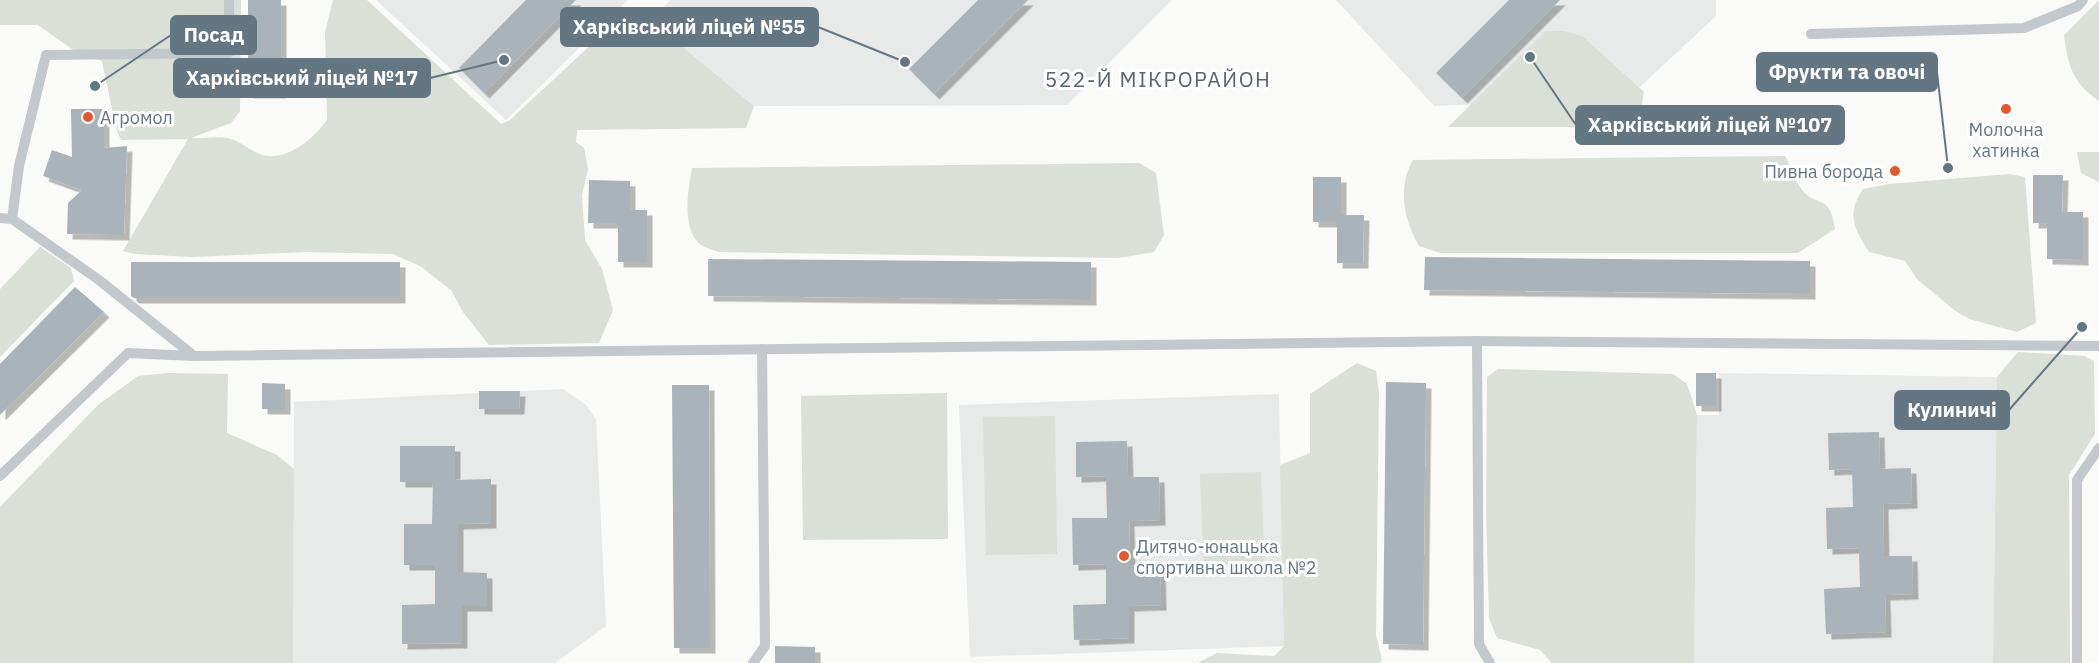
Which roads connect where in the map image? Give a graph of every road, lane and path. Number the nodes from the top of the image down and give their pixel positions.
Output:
1 (229, 0) edge
2 (2084, 0) edge
3 (1811, 34) dead end
4 (0, 218) edge
5 (12, 219) junction
6 (1477, 341) junction
7 (2099, 346) edge
8 (762, 349) junction
9 (194, 356) junction
10 (2099, 448) edge
11 (0, 476) edge
12 (753, 663) edge
13 (1490, 663) edge
14 (2077, 663) edge

1 - 5 lane
2 - 3 lane
4 - 5 lane
5 - 9 lane
6 - 7 lane
6 - 8 lane
6 - 13 lane
8 - 9 lane
8 - 12 lane
9 - 11 lane
10 - 14 lane

